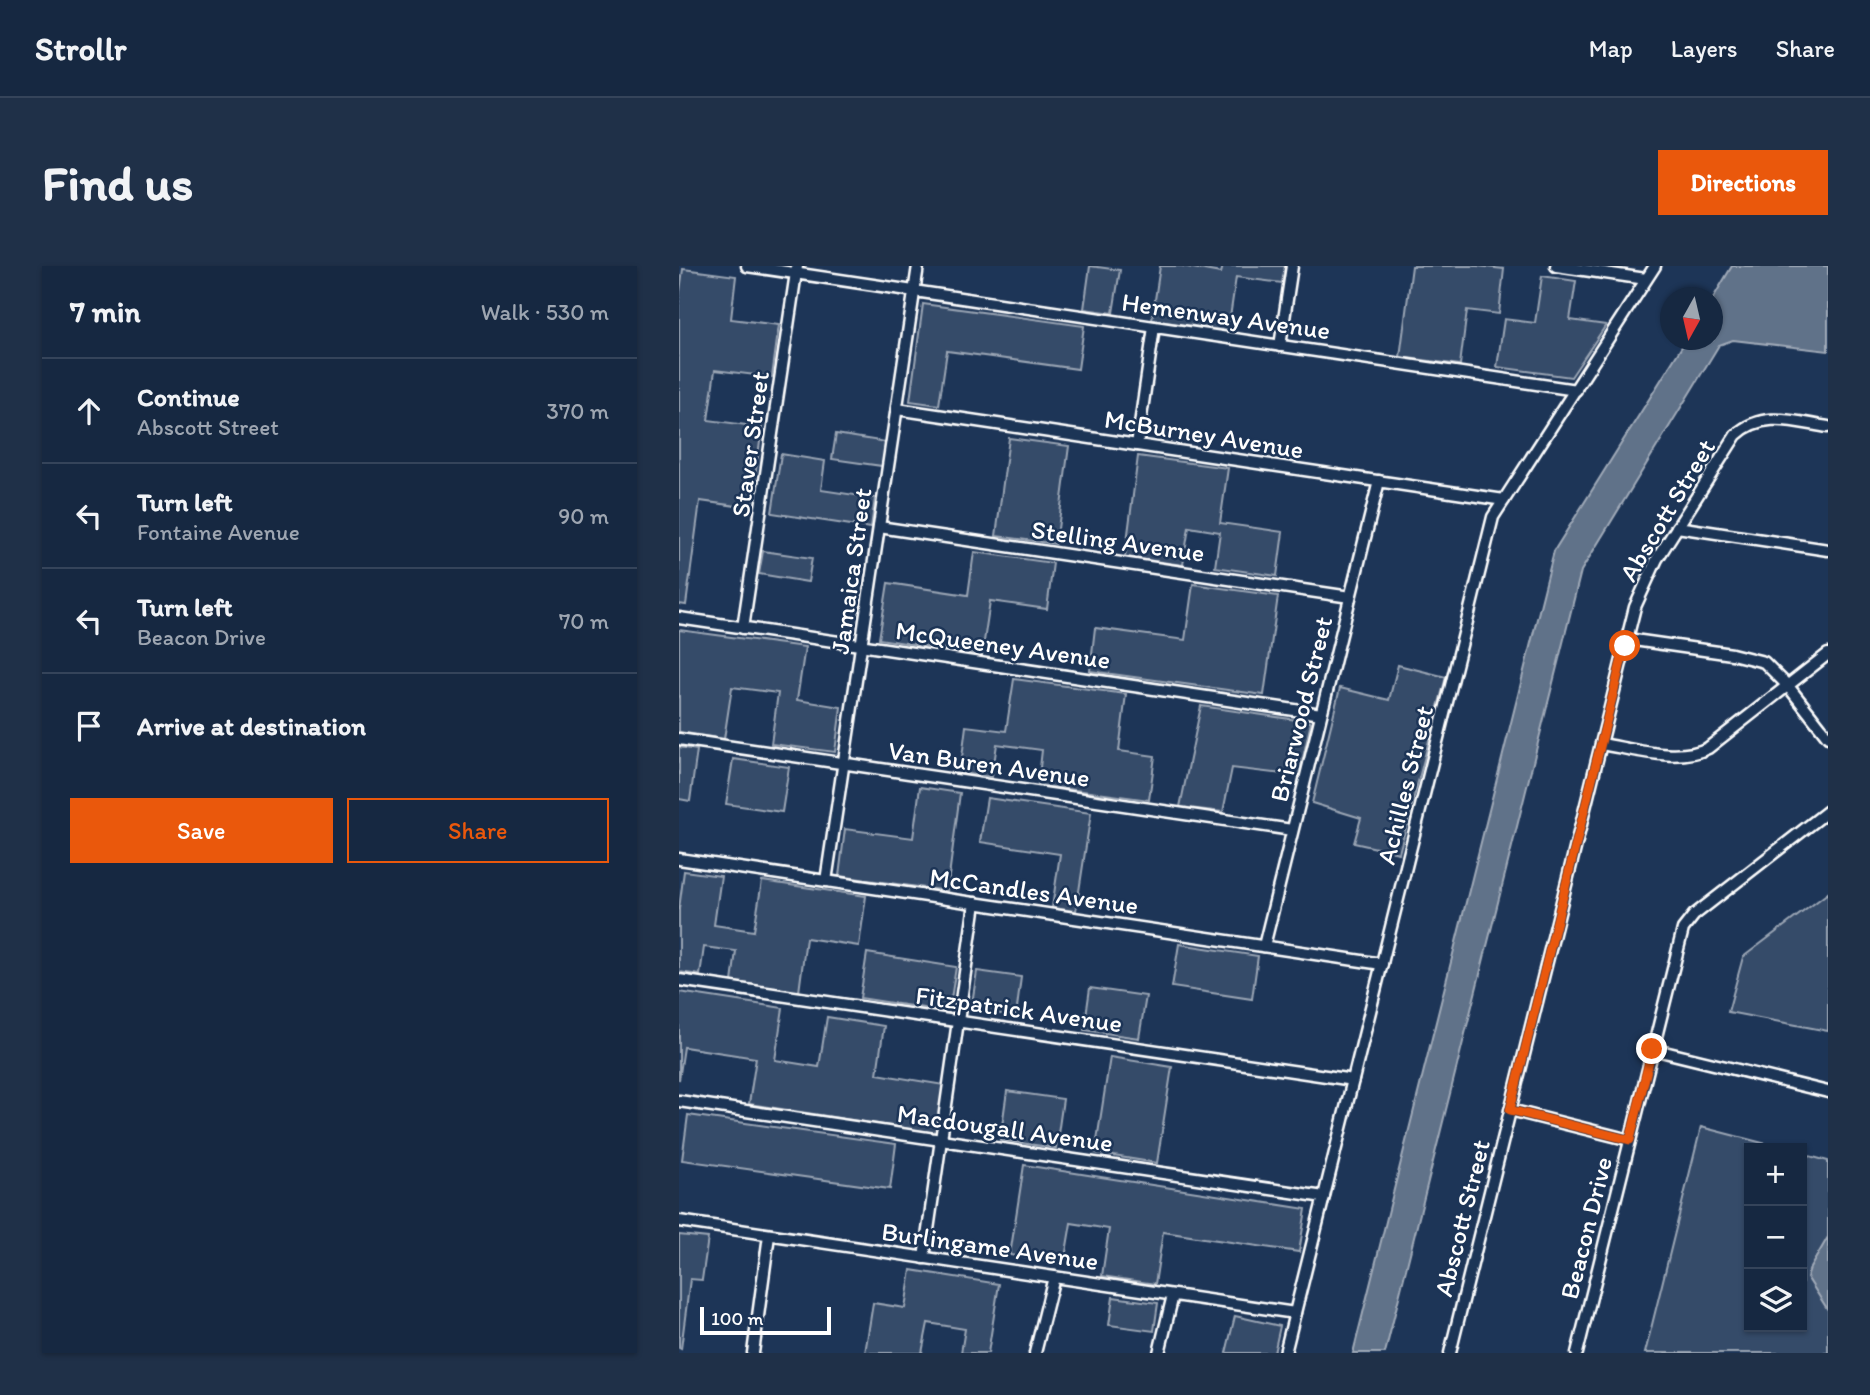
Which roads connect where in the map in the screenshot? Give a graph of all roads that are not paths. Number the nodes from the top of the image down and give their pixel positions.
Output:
1 (747, 266) edge
2 (918, 266) edge
3 (1292, 266) edge
4 (1556, 266) edge
5 (1655, 266) edge
6 (797, 270) edge
7 (1647, 279) junction
8 (914, 291) junction
9 (1154, 327) junction
10 (1280, 346) junction
11 (1576, 390) junction
12 (897, 409) junction
13 (1828, 427) edge
14 (1137, 445) junction
15 (1379, 481) junction
16 (1504, 500) junction
17 (879, 527) junction
18 (1677, 527) junction
19 (1828, 550) edge
20 (1350, 597) junction
21 (679, 618) edge
22 (743, 628) junction
23 (1627, 639) junction
24 (862, 645) junction
25 (1828, 654) edge
26 (1788, 686) junction
27 (1321, 714) junction
28 (1828, 737) edge
29 (679, 739) edge
30 (1601, 744) junction
31 (844, 763) junction
32 (1828, 811) edge
33 (1292, 830) junction
34 (679, 859) edge
35 (826, 881) junction
36 (975, 904) junction
37 (1264, 946) junction
38 (1382, 964) junction
39 (679, 980) edge
40 (958, 1022) junction
41 (1652, 1049) junction
42 (1353, 1080) junction
43 (1828, 1092) edge
44 (679, 1101) edge
45 (1510, 1110) junction
46 (941, 1140) junction
47 (1630, 1140) junction
48 (1324, 1197) junction
49 (679, 1221) edge
50 (769, 1235) junction
51 (924, 1258) junction
52 (1054, 1277) junction
53 (1173, 1295) junction
54 (1295, 1313) junction
55 (753, 1353) edge
56 (1035, 1353) edge
57 (1159, 1353) edge
58 (1285, 1353) edge
59 (1450, 1353) edge
60 (1577, 1353) edge

1 - 6 street, Hemenway Avenue
2 - 8 street, Jamaica Street
3 - 10 street
4 - 7 street
5 - 7 street, Achilles Street
6 - 8 street, Hemenway Avenue
6 - 22 street, Staver Street
7 - 11 street, Achilles Street
8 - 9 street, Hemenway Avenue
8 - 12 street, Jamaica Street
9 - 10 street, Hemenway Avenue
9 - 14 street
10 - 11 street, Hemenway Avenue
11 - 16 street, Achilles Street
12 - 14 street, McBurney Avenue
12 - 17 street, Jamaica Street
13 - 18 street, Abscott Street
14 - 15 street, McBurney Avenue
15 - 16 street, McBurney Avenue
15 - 20 street, Briarwood Street
16 - 38 street, Achilles Street
17 - 20 street, Stelling Avenue
17 - 24 street, Jamaica Street
18 - 19 street
18 - 23 street, Abscott Street
20 - 27 street, Briarwood Street
21 - 22 street, McQueeney Avenue
22 - 24 street, McQueeney Avenue
23 - 26 street
23 - 30 street, Abscott Street
24 - 27 street, McQueeney Avenue
24 - 31 street, Jamaica Street
25 - 26 street
26 - 28 street
26 - 30 street
27 - 33 street, Briarwood Street
29 - 31 street, Van Buren Avenue
30 - 45 street, Abscott Street
31 - 33 street, Van Buren Avenue
31 - 35 street, Jamaica Street
32 - 41 street, Beacon Drive
33 - 37 street, Briarwood Street
34 - 35 street, McCandles Avenue
35 - 36 street, McCandles Avenue
36 - 37 street, McCandles Avenue
36 - 40 street
37 - 38 street, McCandles Avenue
38 - 42 street, Achilles Street
39 - 40 street, Fitzpatrick Avenue
40 - 42 street, Fitzpatrick Avenue
40 - 46 street
41 - 43 street
41 - 47 street, Beacon Drive
42 - 48 street, Achilles Street
44 - 46 street, Macdougall Avenue
45 - 47 street
45 - 59 street, Abscott Street
46 - 48 street, Macdougall Avenue
46 - 51 street
47 - 60 street, Beacon Drive
48 - 54 street, Achilles Street
49 - 50 street, Burlingame Avenue
50 - 51 street, Burlingame Avenue
50 - 55 street
51 - 52 street, Burlingame Avenue
52 - 53 street, Burlingame Avenue
52 - 56 street
53 - 54 street, Burlingame Avenue
53 - 57 street
54 - 58 street, Achilles Street

